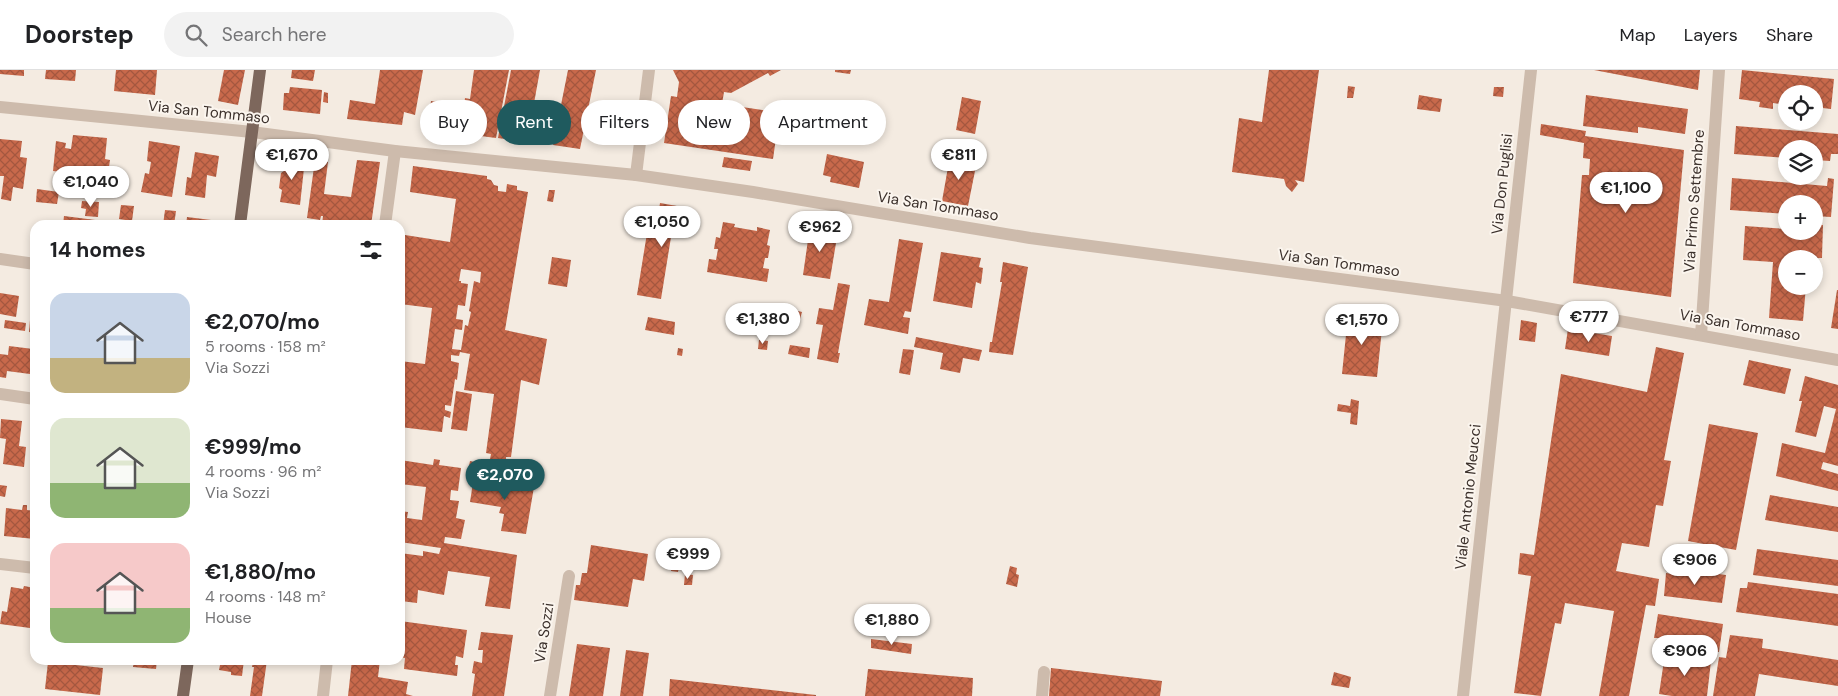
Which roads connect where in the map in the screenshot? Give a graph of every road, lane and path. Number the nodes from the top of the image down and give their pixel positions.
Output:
1 (260, 70) edge
2 (649, 70) edge
3 (1531, 70) edge
4 (1719, 70) edge
5 (0, 107) edge
6 (252, 132) junction
7 (395, 151) junction
8 (636, 175) junction
9 (241, 220) edge
10 (386, 220) edge
11 (0, 259) edge
12 (30, 263) edge
13 (1507, 301) junction
14 (1701, 335) junction
15 (1838, 360) edge
16 (0, 394) edge
17 (30, 398) edge
18 (0, 564) edge
19 (30, 567) edge
20 (570, 576) dead end
21 (187, 665) edge
22 (326, 665) edge
23 (1044, 672) dead end
24 (183, 696) edge
25 (323, 696) edge
26 (550, 696) edge
27 (1042, 696) edge
28 (1463, 696) edge

1 - 6 main road
2 - 8 street
3 - 13 street, Via Don Puglisi
4 - 14 street, Via Primo Settembre
5 - 6 street, Via San Tommaso
6 - 7 street, Via San Tommaso
6 - 9 main road
7 - 8 street, Via San Tommaso
7 - 10 street
8 - 13 street, Via San Tommaso
11 - 12 street
13 - 14 street, Via San Tommaso
13 - 28 street, Viale Antonio Meucci
14 - 15 street, Via San Tommaso
16 - 17 street
18 - 19 street
20 - 26 street, Via Sozzi
21 - 24 main road
22 - 25 street
23 - 27 street

